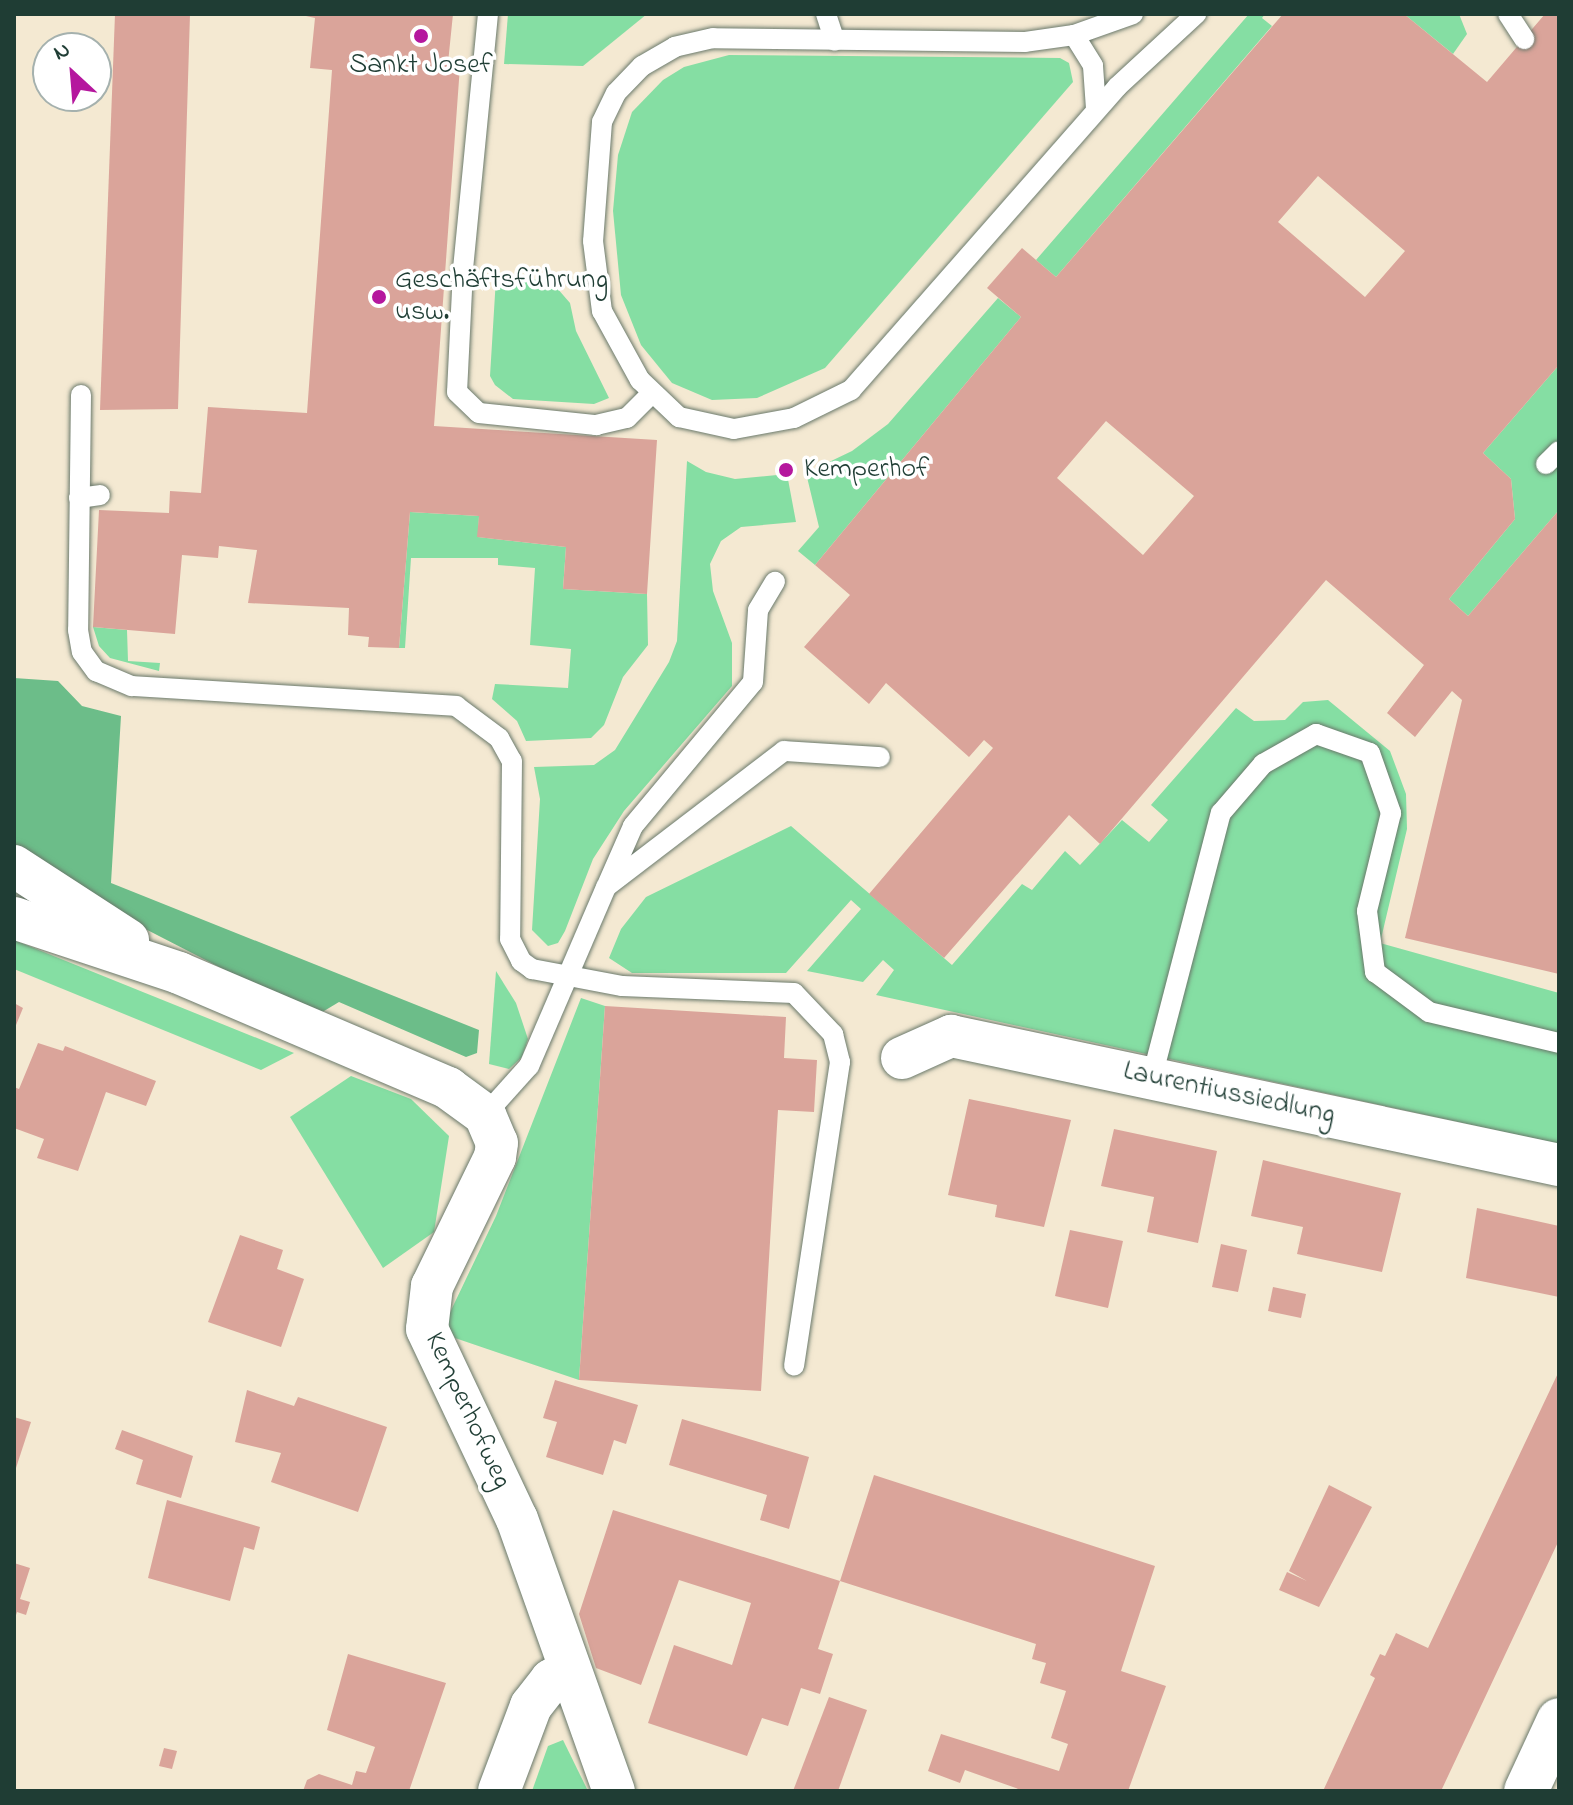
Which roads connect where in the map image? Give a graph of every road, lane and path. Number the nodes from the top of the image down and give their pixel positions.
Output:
1 (488, 14) edge
2 (826, 14) edge
3 (1133, 14) edge
4 (1196, 14) edge
5 (1508, 14) edge
6 (1074, 35) junction
7 (1524, 39) dead end
8 (835, 41) junction
9 (1096, 109) junction
10 (651, 394) junction
11 (81, 395) dead end
12 (775, 582) dead end
13 (880, 757) dead end
14 (14, 866) edge
15 (606, 887) junction
16 (14, 918) edge
17 (179, 973) junction
18 (570, 977) junction
19 (1559, 1043) edge
20 (902, 1058) dead end
21 (1152, 1077) junction
22 (485, 1115) junction
23 (1559, 1165) edge
24 (794, 1366) dead end
25 (569, 1670) junction
26 (1559, 1720) edge
27 (1528, 1790) edge
28 (499, 1791) edge
29 (614, 1791) edge

1 - 10 lane
2 - 8 lane
3 - 6 lane
4 - 9 lane
5 - 7 lane
6 - 8 lane
6 - 9 lane
8 - 10 lane
9 - 10 lane
11 - 18 lane
12 - 15 lane
13 - 15 lane
14 - 17 street
15 - 18 lane
16 - 17 street
17 - 22 street
18 - 22 lane
18 - 24 lane
19 - 21 lane
20 - 21 street, Laurentiussiedlung
21 - 23 street, Laurentiussiedlung
22 - 25 street, Kemperhofweg
25 - 28 street
25 - 29 street, Kemperhofweg
26 - 27 street

